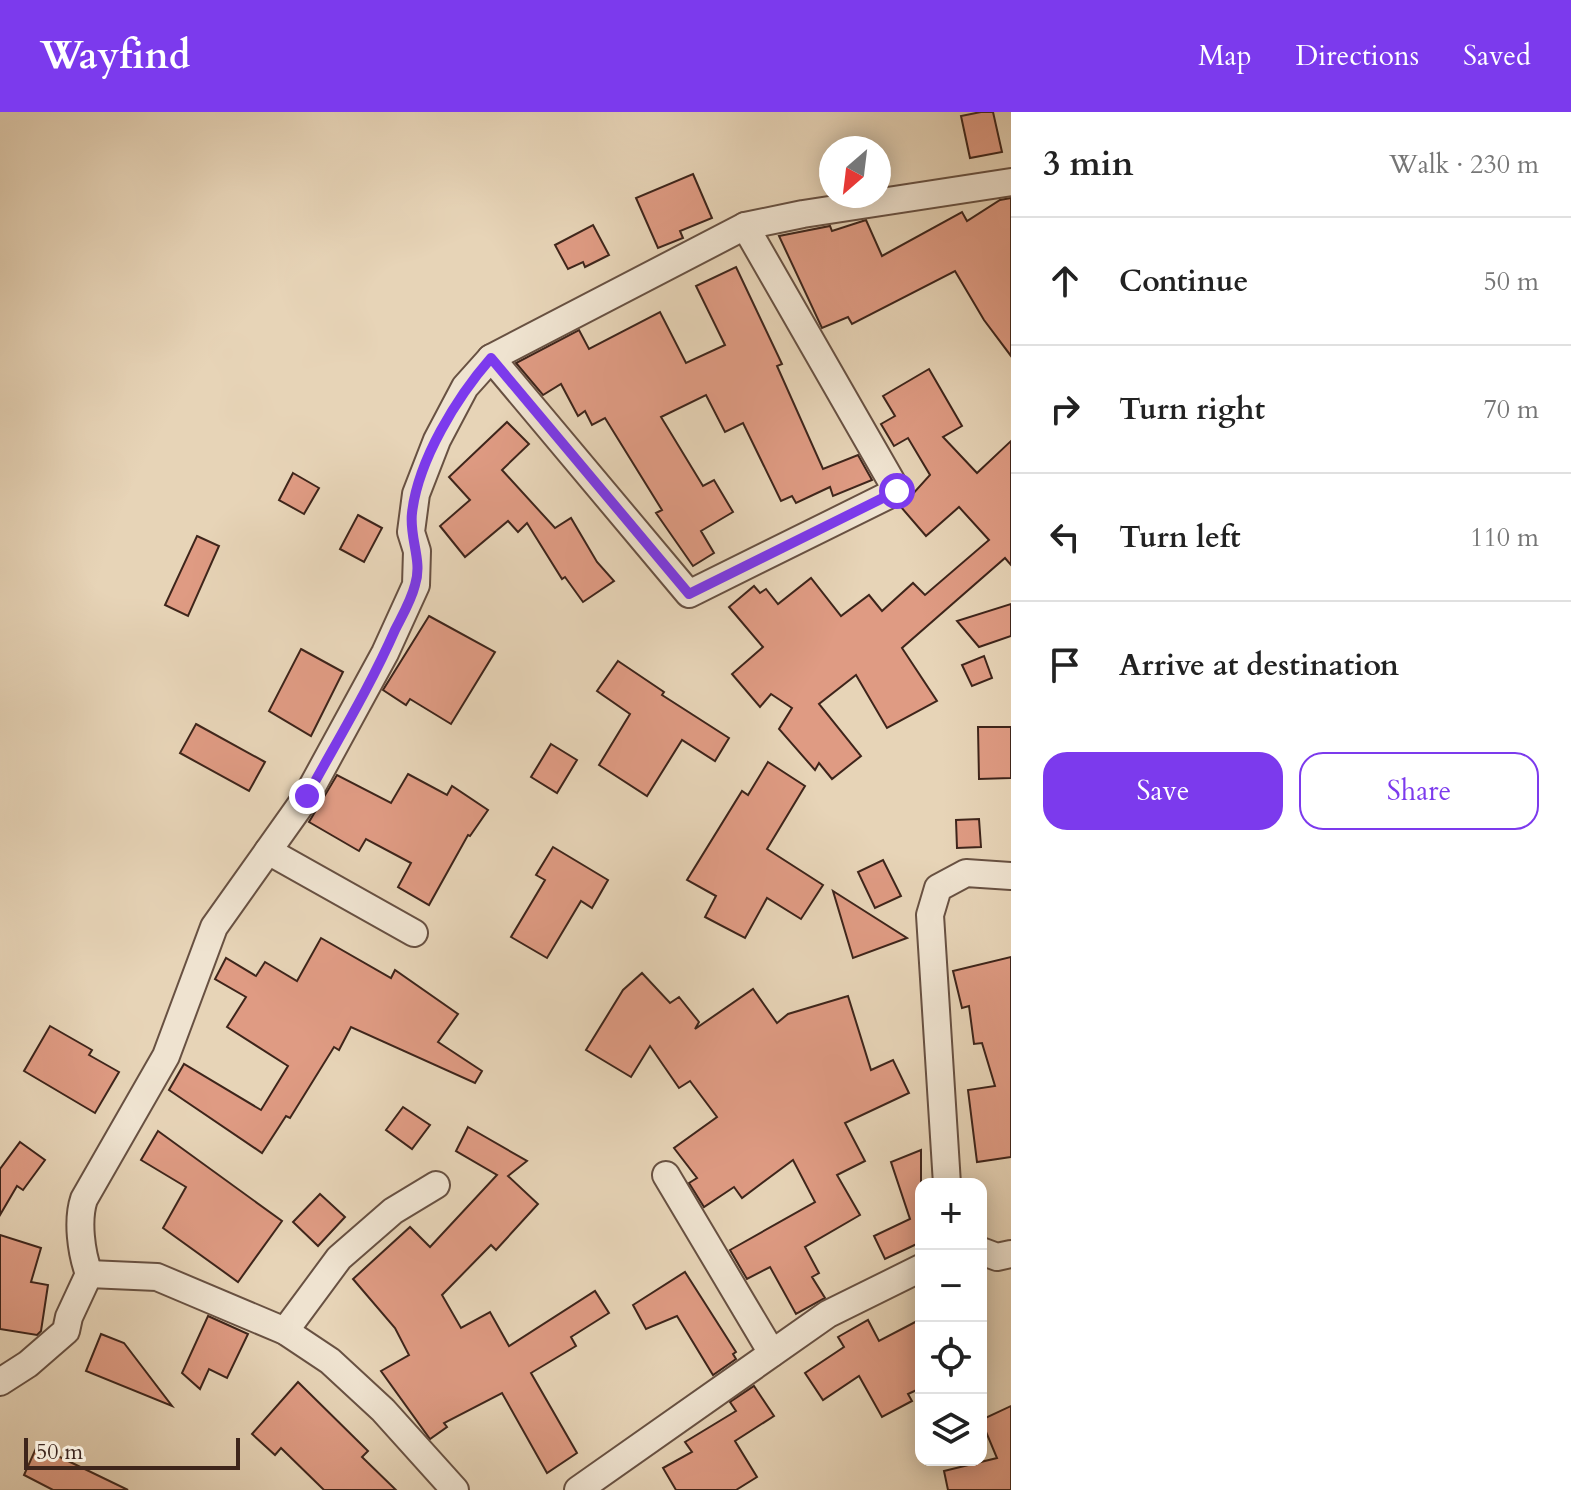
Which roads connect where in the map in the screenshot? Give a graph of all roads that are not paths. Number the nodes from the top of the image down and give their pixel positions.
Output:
1 (1011, 182) edge
2 (745, 226) junction
3 (491, 358) junction
4 (268, 851) junction
5 (1011, 876) edge
6 (414, 933) dead end
7 (666, 1175) dead end
8 (947, 1178) edge
9 (436, 1185) dead end
10 (987, 1253) edge
11 (1011, 1254) edge
12 (915, 1271) edge
13 (89, 1274) junction
14 (285, 1331) junction
15 (772, 1353) junction
16 (0, 1382) edge
17 (455, 1490) edge
18 (578, 1490) edge

1 - 2 street
2 - 3 street
2 - 3 street
3 - 4 street
4 - 6 street
4 - 13 street
5 - 8 street
7 - 15 street
9 - 14 street
10 - 11 street
12 - 15 street
13 - 14 street
13 - 16 street
14 - 17 street
15 - 18 street

